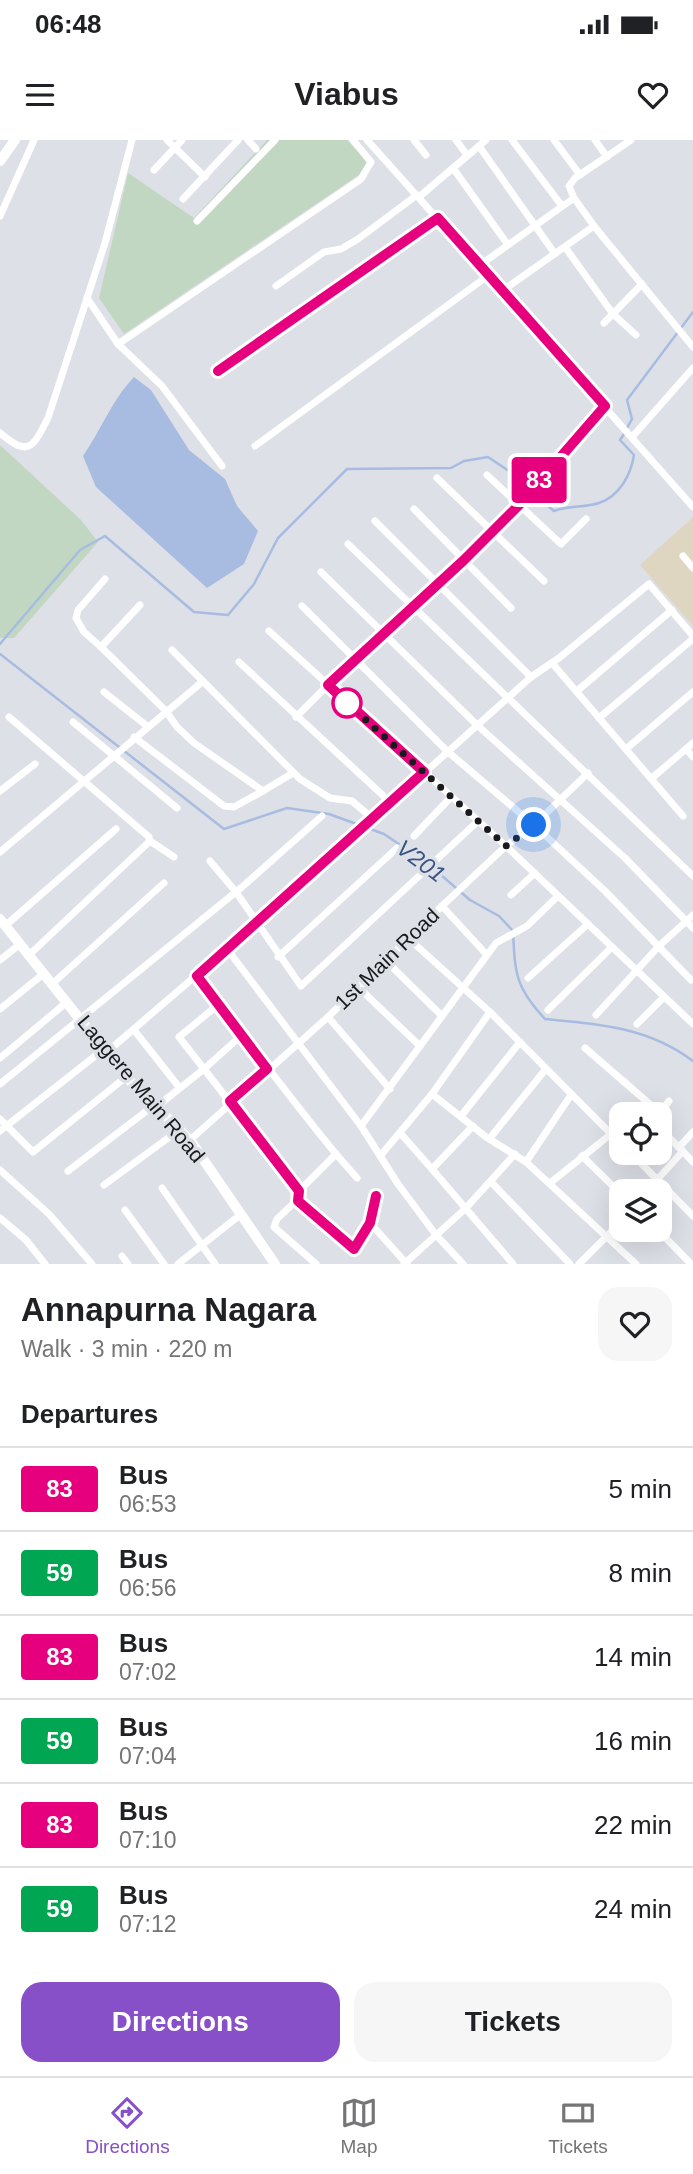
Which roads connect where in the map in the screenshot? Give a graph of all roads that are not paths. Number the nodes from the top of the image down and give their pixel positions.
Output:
1 (15, 140) edge
2 (34, 140) edge
3 (132, 140) edge
4 (167, 140) edge
5 (182, 140) edge
6 (237, 140) edge
7 (248, 140) edge
8 (275, 140) edge
9 (353, 140) edge
10 (367, 140) edge
11 (414, 140) edge
12 (456, 140) edge
13 (486, 140) edge
14 (512, 140) edge
15 (554, 140) edge
16 (595, 140) edge
17 (631, 140) edge
18 (479, 146) junction
19 (175, 148) junction
20 (256, 149) dead end
21 (426, 155) dead end
22 (467, 155) junction
23 (607, 157) junction
24 (0, 161) edge
25 (453, 168) junction
26 (154, 170) dead end
27 (580, 175) junction
28 (205, 177) junction
29 (418, 196) junction
30 (574, 198) junction
31 (183, 199) dead end
32 (562, 206) junction
33 (0, 216) edge
34 (438, 218) junction
35 (197, 221) dead end
36 (536, 225) junction
37 (594, 226) junction
38 (508, 245) junction
39 (565, 247) junction
40 (555, 254) junction
41 (480, 265) junction
42 (489, 275) junction
43 (642, 284) junction
44 (276, 286) dead end
45 (502, 291) junction
46 (87, 298) junction
47 (613, 314) junction
48 (604, 323) dead end
49 (636, 335) dead end
50 (118, 344) junction
51 (693, 347) edge
52 (693, 368) edge
53 (218, 371) dead end
54 (605, 406) junction
55 (0, 433) edge
56 (632, 435) junction
57 (255, 446) dead end
58 (222, 466) dead end
59 (487, 475) dead end
60 (437, 478) dead end
61 (519, 505) junction
62 (693, 506) edge
63 (414, 509) dead end
64 (586, 519) dead end
65 (375, 521) dead end
66 (492, 532) junction
67 (348, 544) dead end
68 (683, 556) dead end
69 (464, 560) junction
70 (693, 568) edge
71 (321, 572) dead end
72 (105, 579) dead end
73 (544, 581) dead end
74 (438, 584) junction
75 (140, 605) dead end
76 (302, 606) dead end
77 (412, 608) junction
78 (511, 608) dead end
79 (672, 610) junction
80 (269, 631) dead end
81 (383, 634) junction
82 (693, 637) edge
83 (100, 647) junction
84 (172, 650) dead end
85 (354, 659) junction
86 (239, 662) dead end
87 (552, 663) junction
88 (531, 677) junction
89 (202, 682) junction
90 (328, 685) junction
91 (577, 691) junction
92 (103, 692) dead end
93 (693, 692) edge
94 (508, 700) junction
95 (166, 711) junction
96 (9, 717) dead end
97 (296, 717) junction
98 (599, 718) junction
99 (73, 722) dead end
100 (477, 725) junction
101 (147, 726) junction
102 (134, 737) junction
103 (693, 743) edge
104 (626, 749) junction
105 (686, 749) junction
106 (447, 751) junction
107 (113, 755) junction
108 (693, 757) edge
109 (35, 764) dead end
110 (424, 772) junction
111 (293, 773) junction
112 (588, 773) junction
113 (652, 779) junction
114 (83, 780) junction
115 (0, 791) edge
116 (263, 792) junction
117 (451, 797) junction
118 (562, 800) junction
119 (390, 802) junction
120 (177, 808) dead end
121 (322, 816) dead end
122 (684, 816) dead end
123 (478, 821) junction
124 (366, 823) junction
125 (534, 825) junction
126 (116, 829) dead end
127 (414, 836) dead end
128 (150, 841) junction
129 (506, 846) junction
130 (397, 848) dead end
131 (0, 852) edge
132 (174, 858) dead end
133 (210, 861) dead end
134 (535, 873) junction
135 (693, 876) edge
136 (164, 883) dead end
137 (236, 892) junction
138 (511, 895) dead end
139 (558, 896) junction
140 (442, 906) junction
141 (690, 918) edge
142 (3, 923) edge
143 (256, 924) junction
144 (588, 924) junction
145 (693, 928) edge
146 (408, 938) junction
147 (19, 945) junction
148 (659, 946) junction
149 (612, 947) junction
150 (227, 949) junction
151 (28, 956) junction
152 (487, 956) junction
153 (278, 957) junction
154 (0, 960) edge
155 (385, 960) junction
156 (637, 970) junction
157 (42, 975) junction
158 (197, 976) junction
159 (528, 978) dead end
160 (691, 980) edge
161 (52, 984) junction
162 (358, 987) junction
163 (463, 987) junction
164 (664, 997) junction
165 (67, 1002) junction
166 (219, 1004) junction
167 (0, 1009) edge
168 (548, 1010) dead end
169 (693, 1011) edge
170 (490, 1012) junction
171 (596, 1015) dead end
172 (442, 1016) junction
173 (79, 1017) junction
174 (328, 1017) junction
175 (686, 1017) junction
176 (637, 1024) dead end
177 (693, 1024) edge
178 (134, 1030) junction
179 (243, 1034) junction
180 (520, 1042) junction
181 (299, 1044) junction
182 (420, 1046) junction
183 (586, 1048) dead end
184 (105, 1051) junction
185 (0, 1058) edge
186 (204, 1069) junction
187 (267, 1069) junction
188 (545, 1070) junction
189 (126, 1077) junction
190 (0, 1084) edge
191 (179, 1087) junction
192 (390, 1088) junction
193 (432, 1094) junction
194 (571, 1095) junction
195 (230, 1101) junction
196 (647, 1102) edge
197 (154, 1107) junction
198 (461, 1116) junction
199 (0, 1119) edge
200 (7, 1126) junction
201 (361, 1126) junction
202 (472, 1126) junction
203 (179, 1130) junction
204 (0, 1131) edge
205 (609, 1132) edge
206 (693, 1132) edge
207 (401, 1134) junction
208 (609, 1137) edge
209 (490, 1138) junction
210 (190, 1140) junction
211 (672, 1140) edge
212 (681, 1149) junction
213 (336, 1154) junction
214 (515, 1154) junction
215 (381, 1155) junction
216 (582, 1156) junction
217 (526, 1162) junction
218 (693, 1162) edge
219 (643, 1165) edge
220 (432, 1169) junction
221 (0, 1170) edge
222 (68, 1171) dead end
223 (357, 1178) dead end
224 (657, 1178) junction
225 (491, 1182) junction
226 (609, 1182) edge
227 (550, 1183) junction
228 (104, 1185) dead end
229 (162, 1188) dead end
230 (299, 1191) junction
231 (376, 1196) dead end
232 (298, 1201) junction
233 (465, 1209) junction
234 (125, 1210) dead end
235 (240, 1214) junction
236 (693, 1216) edge
237 (0, 1218) edge
238 (370, 1223) junction
239 (436, 1235) junction
240 (609, 1235) edge
241 (609, 1237) edge
242 (616, 1242) edge
243 (670, 1242) edge
244 (202, 1245) junction
245 (122, 1256) dead end
246 (587, 1257) junction
247 (45, 1264) edge
248 (92, 1264) edge
249 (128, 1264) edge
250 (164, 1264) edge
251 (178, 1264) edge
252 (215, 1264) edge
253 (275, 1264) edge
254 (316, 1264) edge
255 (406, 1264) edge
256 (463, 1264) edge
257 (513, 1264) edge
258 (570, 1264) edge
259 (579, 1264) edge
260 (593, 1264) edge
261 (636, 1264) edge
262 (691, 1264) edge

1 - 24 street
2 - 33 street
3 - 46 street
4 - 19 street
5 - 19 street
6 - 28 street
7 - 20 street
8 - 35 street
9 - 50 street
10 - 29 street
11 - 21 street
12 - 22 street
13 - 18 street
14 - 32 street
15 - 27 street
16 - 23 street
17 - 23 street
18 - 22 street
18 - 36 street
19 - 26 street
19 - 28 street
22 - 25 street
23 - 27 street
25 - 29 street
25 - 38 street
27 - 30 street
28 - 31 street
29 - 34 street
29 - 44 street
30 - 32 street
30 - 37 street
32 - 36 street
34 - 41 street
34 - 53 street
36 - 38 street
36 - 40 street
37 - 39 street
37 - 43 street
38 - 41 street
39 - 40 street
39 - 47 street
40 - 45 street
41 - 42 street
42 - 45 street
42 - 57 street
43 - 47 street
43 - 51 street
45 - 54 street
46 - 50 street
46 - 55 street
47 - 48 street
47 - 49 street
50 - 58 street
52 - 56 street
54 - 56 street
54 - 61 street
56 - 62 street
59 - 61 street
60 - 66 street
61 - 64 street
61 - 66 street
63 - 69 street
65 - 74 street
66 - 69 street
66 - 73 street
67 - 77 street
68 - 70 street
69 - 74 street
69 - 78 street
71 - 81 street
72 - 83 street
74 - 77 street
74 - 88 street
75 - 83 street
76 - 85 street
77 - 81 street
77 - 94 street
79 - 82 street
79 - 87 street
79 - 91 street
80 - 90 street
81 - 85 street
81 - 100 street
82 - 98 street
83 - 95 street
84 - 89 street
85 - 90 street
85 - 106 street
86 - 97 street
87 - 88 street
87 - 91 street
88 - 94 street
89 - 95 street
89 - 111 street
90 - 97 street
90 - 110 street
91 - 98 street
92 - 101 street
93 - 104 street
94 - 100 street
94 - 112 street
95 - 101 street
95 - 116 street
96 - 114 street
97 - 119 street
98 - 104 street
99 - 107 street
100 - 106 street
100 - 118 street
101 - 102 street
102 - 107 street
102 - 116 street
103 - 105 street
104 - 113 street
105 - 108 street
105 - 113 street
106 - 110 street
106 - 125 street
107 - 114 street
107 - 120 street
109 - 115 street
110 - 117 street
110 - 119 street
111 - 116 street
111 - 124 street
112 - 118 street, 1st Main Road
112 - 135 street
113 - 122 street
114 - 128 street
114 - 131 street
117 - 123 street
117 - 127 street
118 - 125 street, 1st Main Road
118 - 141 street
119 - 124 street
121 - 137 street
123 - 129 street
123 - 153 street
124 - 143 street
125 - 129 street, 1st Main Road
125 - 148 street
126 - 142 street
128 - 132 street
128 - 151 street
129 - 134 street
129 - 140 street, 1st Main Road
130 - 153 street
133 - 137 street
134 - 138 street
134 - 139 street
136 - 161 street
137 - 143 street
137 - 173 street
139 - 144 street
139 - 152 street
140 - 146 street, 1st Main Road
140 - 152 street
141 - 145 street
141 - 148 street
142 - 147 street, Laggere Main Road
143 - 150 street
143 - 153 street
144 - 149 street
144 - 159 street
146 - 155 street, 1st Main Road
146 - 163 street
147 - 151 street, Laggere Main Road
147 - 154 street
148 - 156 street
148 - 160 street
149 - 156 street
149 - 168 street
150 - 158 street
150 - 181 street
151 - 157 street, Laggere Main Road
152 - 163 street
155 - 162 street, 1st Main Road
155 - 172 street
156 - 164 street
156 - 171 street
157 - 161 street, Laggere Main Road
157 - 167 street
158 - 166 street
158 - 178 street
161 - 165 street, Laggere Main Road
162 - 174 street, 1st Main Road
162 - 182 street
163 - 170 street
163 - 172 street
164 - 175 street
164 - 176 street
165 - 173 street, Laggere Main Road
165 - 185 street
166 - 179 street
166 - 186 street
169 - 175 street
170 - 180 street
170 - 193 street
172 - 182 street
173 - 184 street, Laggere Main Road
173 - 190 street
174 - 181 street, 1st Main Road
174 - 192 street
175 - 177 street
178 - 184 street
178 - 191 street
179 - 186 street
179 - 187 street
180 - 188 street
180 - 198 street
181 - 187 street, 1st Main Road
181 - 201 street
182 - 192 street
183 - 196 street
184 - 189 street, Laggere Main Road
184 - 200 street
186 - 191 street
186 - 195 street
187 - 195 street, 1st Main Road
187 - 213 street
188 - 194 street
188 - 209 street
189 - 197 street, Laggere Main Road
189 - 200 street
191 - 197 street
192 - 201 street
193 - 198 street
193 - 207 street
194 - 205 street
194 - 217 street
195 - 210 street, 1st Main Road
195 - 230 street
197 - 203 street, Laggere Main Road
197 - 222 street
198 - 202 street
199 - 200 street
200 - 204 street
201 - 215 street
202 - 209 street
202 - 220 street
203 - 210 street, Laggere Main Road
203 - 228 street
206 - 212 street
207 - 215 street
207 - 220 street
208 - 216 street
209 - 214 street
210 - 235 street, Laggere Main Road
211 - 212 street
212 - 218 street
212 - 224 street
213 - 223 street
213 - 230 street
214 - 217 street
214 - 225 street
215 - 239 street
216 - 226 street
216 - 227 street
217 - 227 street
219 - 224 street
220 - 233 street
221 - 248 street
224 - 236 street
225 - 233 street
225 - 258 street
227 - 240 street
229 - 244 street
230 - 232 street
231 - 238 street
232 - 238 street
232 - 254 street
233 - 239 street
233 - 257 street
234 - 250 street
235 - 244 street
235 - 253 street, Laggere Main Road
237 - 247 street
238 - 255 street
239 - 255 street
239 - 256 street
241 - 246 street
242 - 261 street
243 - 262 street
244 - 251 street
244 - 252 street
245 - 249 street
246 - 259 street
246 - 260 street

